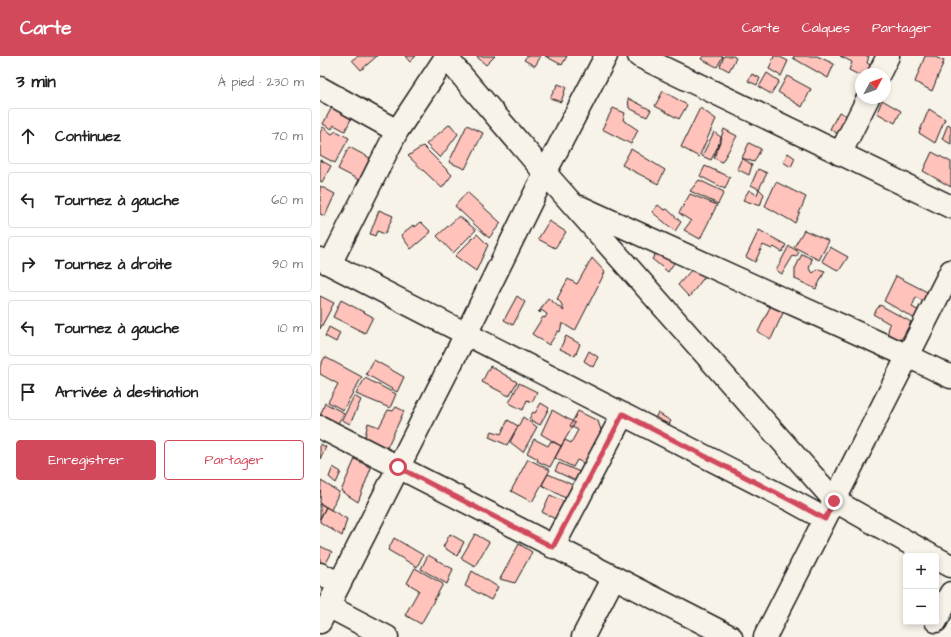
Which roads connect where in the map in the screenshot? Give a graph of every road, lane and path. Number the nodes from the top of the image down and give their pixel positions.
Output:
1 (606, 56) edge
2 (638, 56) edge
3 (888, 56) edge
4 (445, 57) edge
5 (882, 68) edge
6 (320, 88) edge
7 (865, 104) edge
8 (397, 131) junction
9 (840, 154) junction
10 (545, 172) junction
11 (573, 204) junction
12 (951, 207) edge
13 (325, 261) edge
14 (951, 271) edge
15 (466, 334) junction
16 (908, 356) junction
17 (951, 377) edge
18 (623, 414) junction
19 (320, 428) edge
20 (398, 467) junction
21 (830, 510) junction
22 (553, 547) junction
23 (925, 553) edge
24 (939, 560) edge
25 (951, 566) edge
26 (320, 574) edge
27 (614, 577) junction
28 (339, 584) junction
29 (951, 592) edge
30 (324, 614) edge
31 (939, 616) edge
32 (934, 625) edge
33 (387, 637) edge
34 (583, 637) edge
35 (731, 637) edge
36 (765, 637) edge
37 (928, 637) edge

1 - 10 street
2 - 9 street
3 - 5 street
4 - 8 street
4 - 10 street
6 - 8 street
7 - 9 street
8 - 13 street
9 - 12 street
10 - 11 street
10 - 15 street
11 - 16 street
11 - 21 street
13 - 15 street
14 - 16 street
15 - 18 street
15 - 20 street
16 - 17 street
16 - 21 street
18 - 21 street
18 - 22 street
19 - 20 street
20 - 22 street
20 - 28 street
21 - 23 street
21 - 36 street
22 - 27 street
24 - 25 street
26 - 28 street
27 - 34 street
27 - 35 street
28 - 30 street
29 - 31 street
30 - 33 street
32 - 37 street

